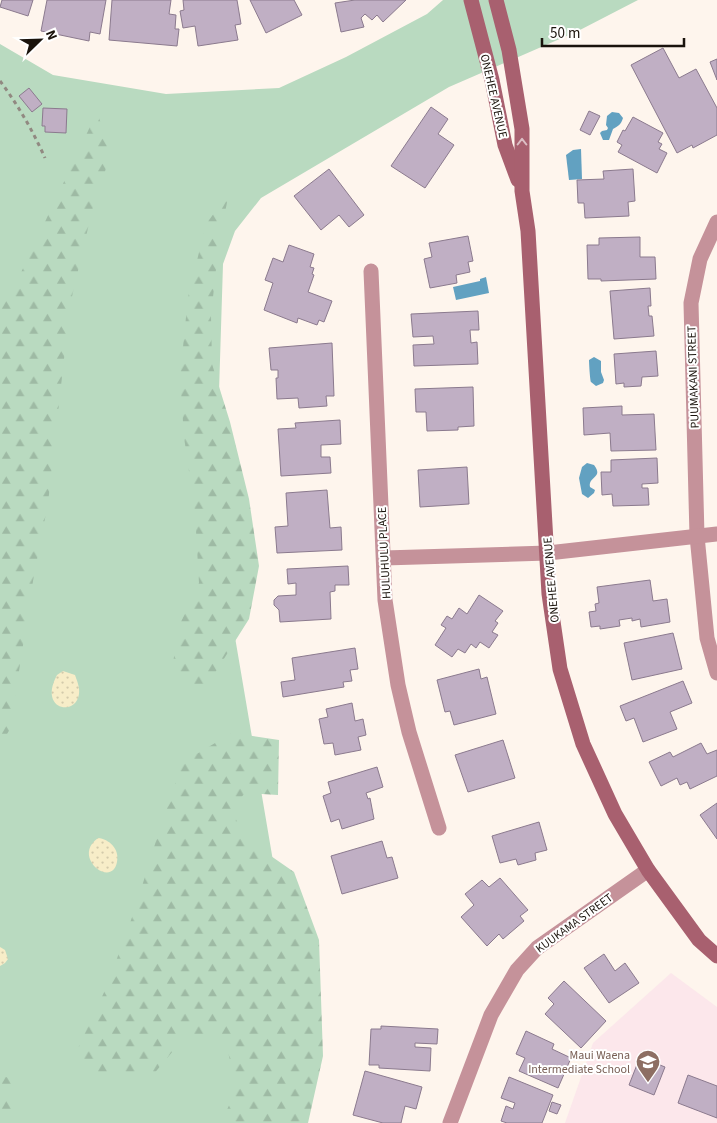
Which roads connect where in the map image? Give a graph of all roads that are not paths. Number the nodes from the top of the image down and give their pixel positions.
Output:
1 (471, 0) edge
2 (496, 0) edge
3 (522, 191) junction
4 (717, 222) edge
5 (371, 271) dead end
6 (717, 534) edge
7 (697, 536) junction
8 (548, 553) junction
9 (384, 558) junction
10 (717, 673) edge
11 (439, 828) dead end
12 (648, 870) junction
13 (717, 956) edge
14 (450, 1123) edge

1 - 3 street, ONEHEE AVENUE
3 -> 2 street, ONEHEE AVENUE
3 - 8 street, ONEHEE AVENUE
4 - 7 street, PUUMAKANI STREET
5 - 9 street, HULUHULU PLACE
6 - 7 street
7 - 8 street
7 - 10 street, PUUMAKANI STREET
8 - 9 street
8 - 12 street, ONEHEE AVENUE
9 - 11 street, HULUHULU PLACE
12 - 13 street, ONEHEE AVENUE
12 - 14 street, KUUKAMA STREET

